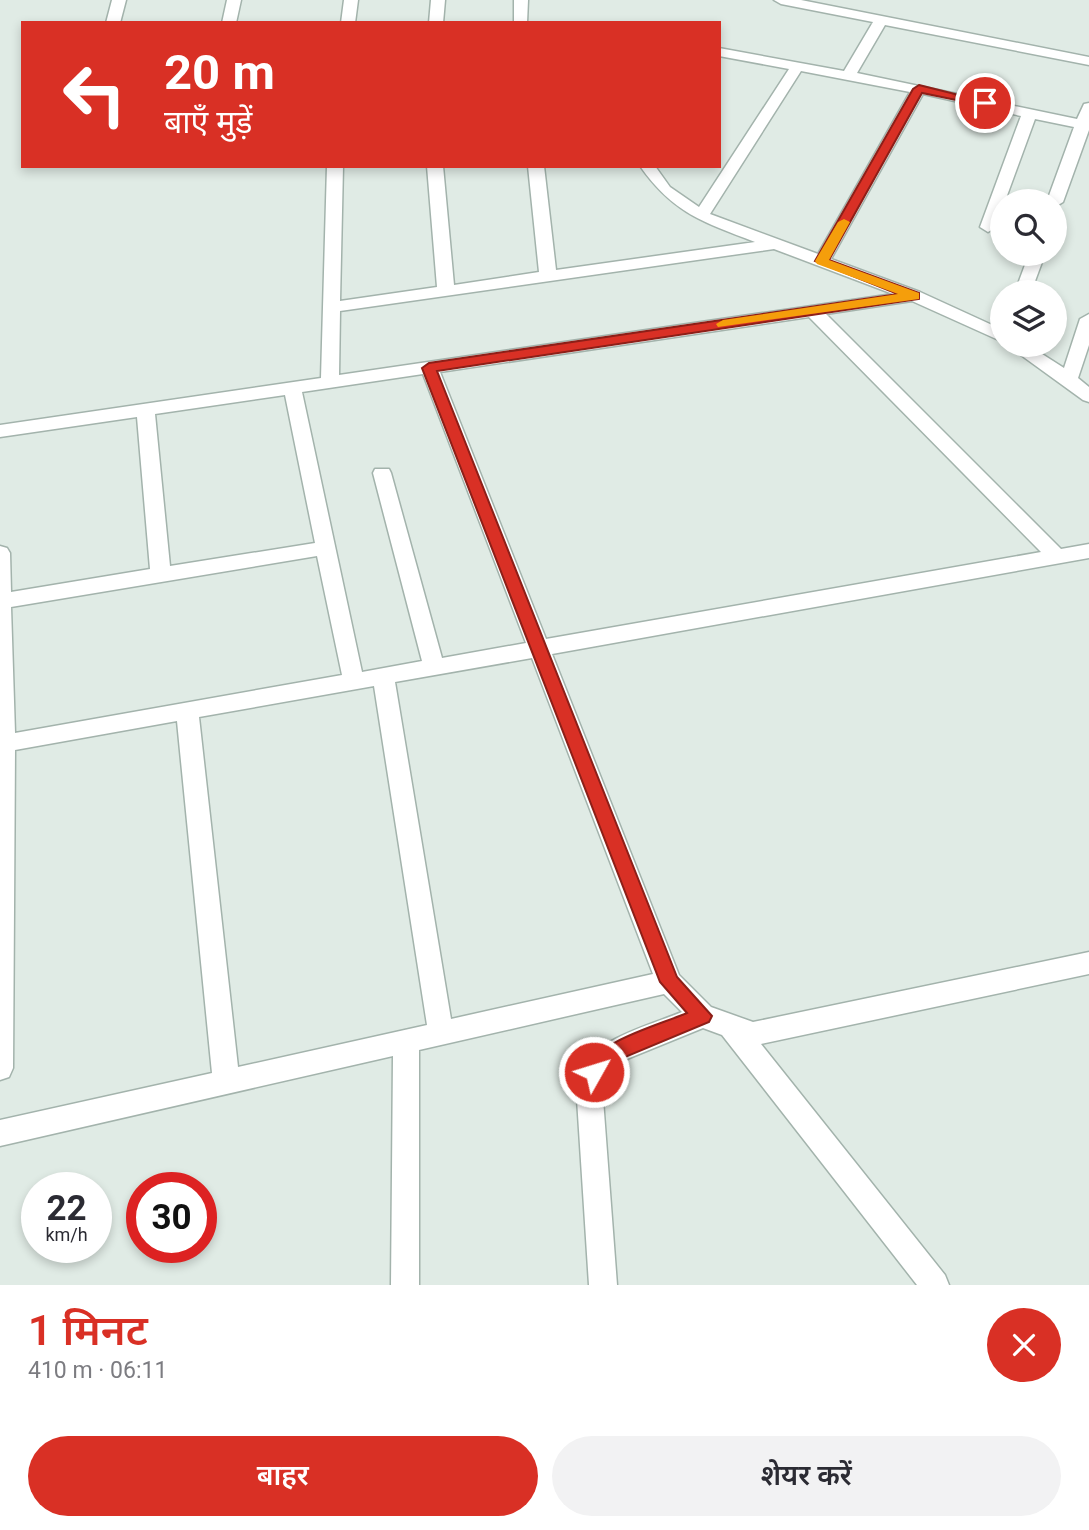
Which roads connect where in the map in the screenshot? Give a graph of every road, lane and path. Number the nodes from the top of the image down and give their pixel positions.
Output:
1 (119, 0) edge
2 (234, 0) edge
3 (351, 0) edge
4 (438, 0) edge
5 (521, 0) edge
6 (781, 0) edge
7 (881, 20) junction
8 (114, 21) edge
9 (229, 21) edge
10 (348, 21) edge
11 (436, 21) edge
12 (522, 21) edge
13 (721, 52) edge
14 (1089, 61) edge
15 (797, 67) junction
16 (848, 76) junction
17 (919, 89) junction
18 (1089, 107) edge
19 (1030, 112) junction
20 (1086, 125) edge
21 (335, 168) edge
22 (435, 168) edge
23 (536, 168) edge
24 (649, 168) edge
25 (1060, 189) edge
26 (701, 215) junction
27 (988, 227) dead end
28 (774, 244) junction
29 (822, 261) junction
30 (548, 276) junction
31 (446, 290) junction
32 (914, 296) junction
33 (332, 307) junction
34 (813, 311) junction
35 (1089, 320) edge
36 (990, 331) edge
37 (1034, 357) edge
38 (429, 368) junction
39 (330, 382) junction
40 (292, 387) junction
41 (1082, 388) edge
42 (145, 410) junction
43 (0, 431) edge
44 (382, 473) dead end
45 (326, 548) junction
46 (1089, 551) edge
47 (0, 553) edge
48 (1057, 557) junction
49 (161, 575) junction
50 (1, 601) edge
51 (540, 651) junction
52 (435, 669) junction
53 (384, 678) junction
54 (355, 683) junction
55 (187, 712) junction
56 (2, 744) edge
57 (1089, 963) edge
58 (669, 982) junction
59 (702, 1016) junction
60 (732, 1026) junction
61 (441, 1034) junction
62 (406, 1041) junction
63 (0, 1068) edge
64 (226, 1082) junction
65 (0, 1133) edge
66 (926, 1279) edge
67 (405, 1285) edge
68 (603, 1285) edge

1 - 8 street
2 - 9 street
3 - 10 street
4 - 11 street
5 - 12 street
6 - 7 street
7 - 14 street
7 - 16 street
13 - 15 street
15 - 16 street
15 - 26 street
16 - 17 street
17 - 19 street
17 - 29 street
18 - 20 street
19 - 20 street
19 - 27 street
20 - 25 street
21 - 33 street
22 - 31 street
23 - 30 street
24 - 26 street
26 - 28 street
28 - 29 street
28 - 30 street
29 - 32 street
30 - 31 street
31 - 33 street
32 - 34 street
32 - 36 street
33 - 39 street
34 - 38 street
34 - 48 street
35 - 41 street
37 - 41 street
38 - 39 street
38 - 51 street
39 - 40 street
40 - 42 street
40 - 45 street
42 - 43 street
42 - 49 street
44 - 52 street
45 - 49 street
45 - 54 street
46 - 48 street
47 - 50 street
48 - 51 street
49 - 50 street
50 - 56 street
51 - 52 street
51 - 58 street
52 - 53 street
53 - 54 street
53 - 61 street
54 - 55 street
55 - 56 street
55 - 64 street
56 - 63 street
57 - 60 street
58 - 59 street
58 - 61 street
59 - 60 street
59 - 68 street
60 - 66 street
61 - 62 street
62 - 64 street
62 - 67 street
64 - 65 street

